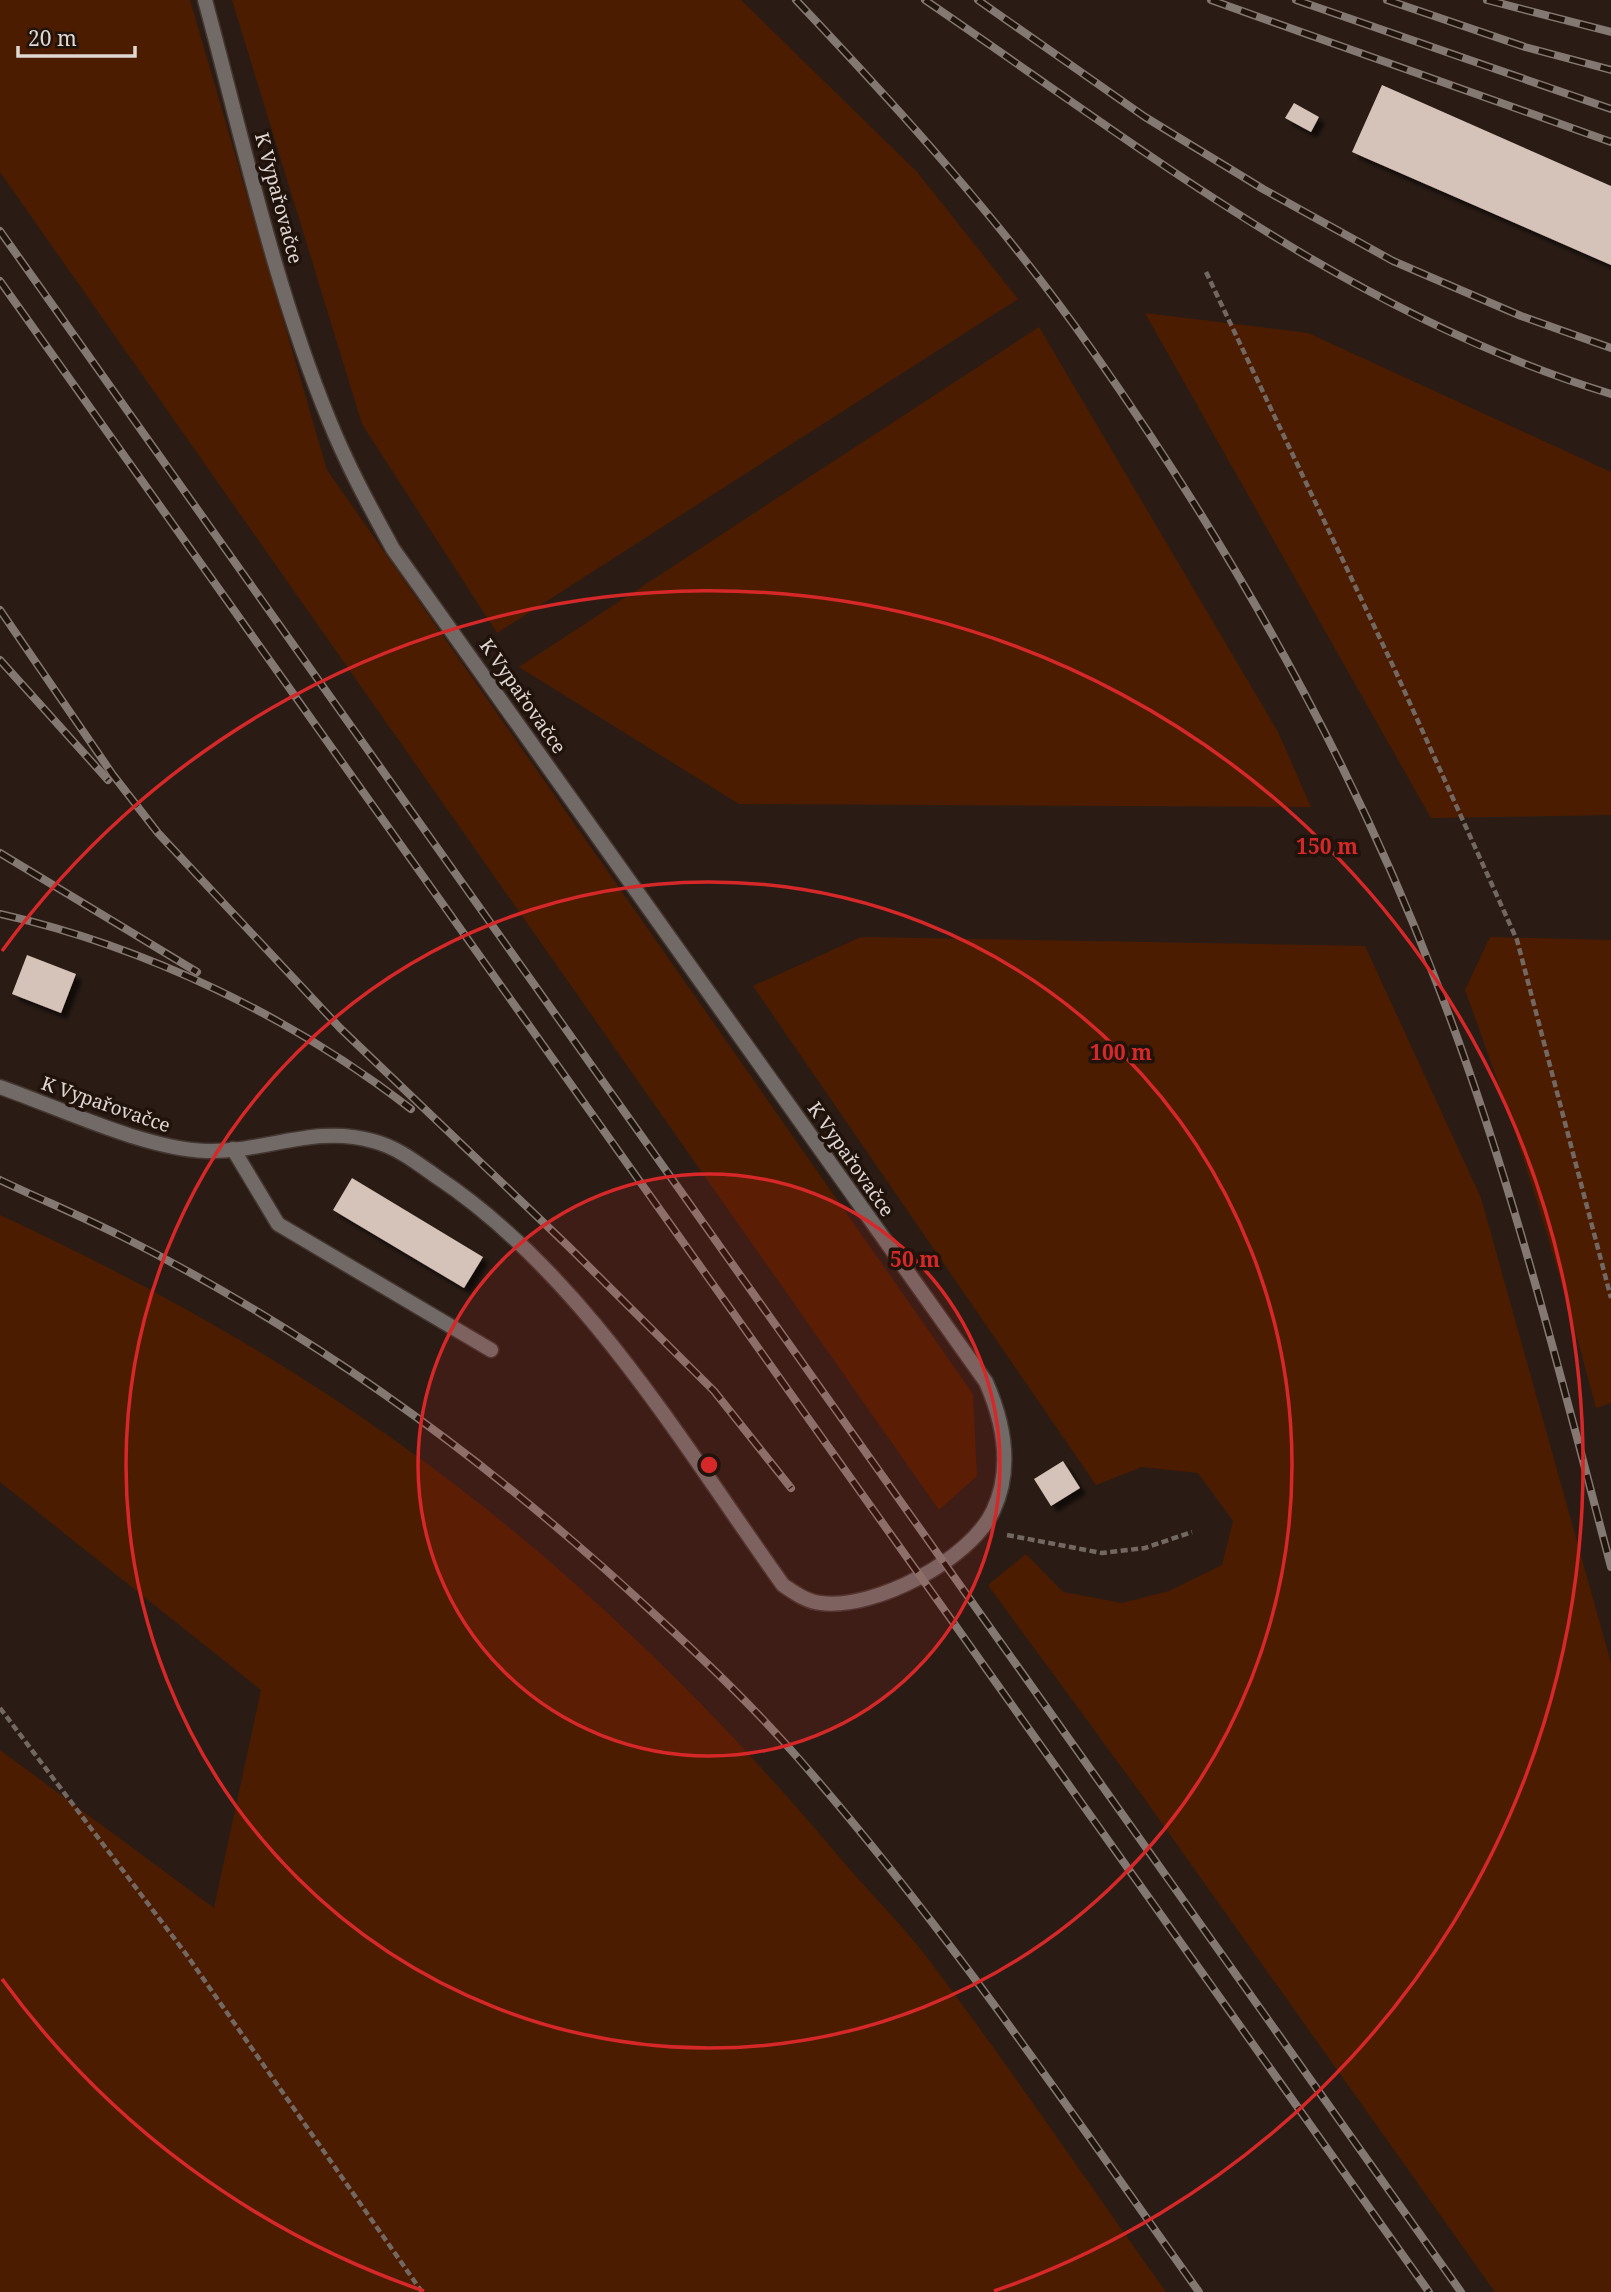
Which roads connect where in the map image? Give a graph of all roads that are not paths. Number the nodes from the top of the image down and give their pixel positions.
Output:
1 (205, 0) edge
2 (0, 1087) edge
3 (233, 1149) junction
4 (491, 1350) dead end

1 - 3 lane, K Vypařovačce
2 - 3 lane, K Vypařovačce
3 - 4 lane

